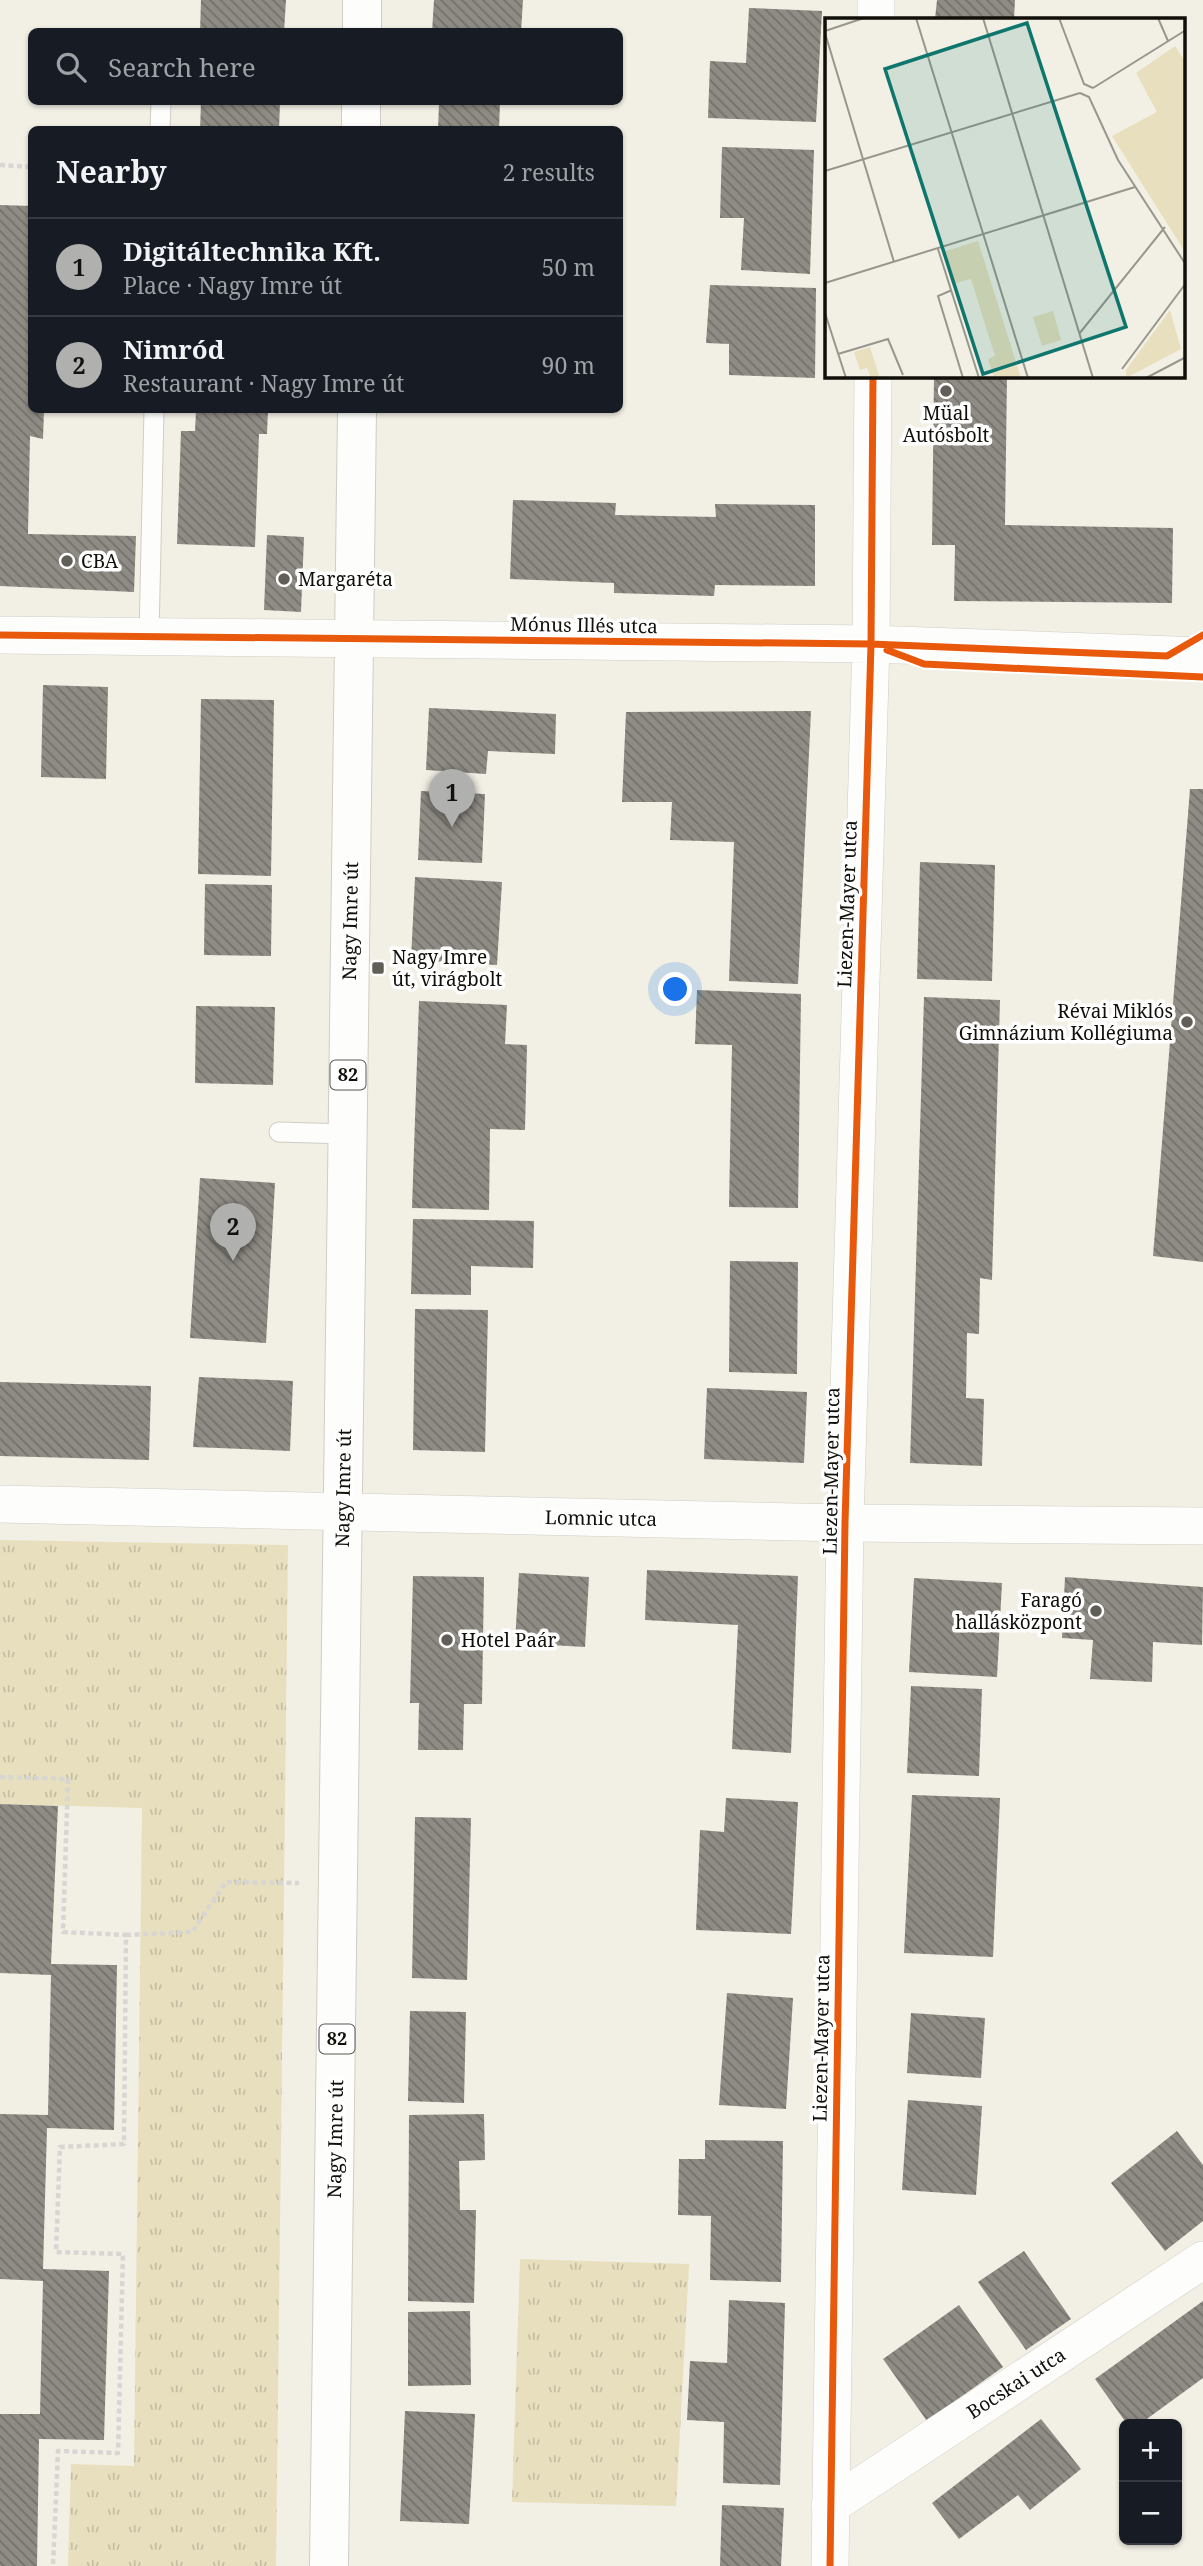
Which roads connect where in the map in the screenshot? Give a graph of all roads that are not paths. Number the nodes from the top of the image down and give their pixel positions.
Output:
1 (362, 0) edge
2 (876, 0) edge
3 (876, 18) edge
4 (362, 28) edge
5 (161, 105) edge
6 (361, 105) edge
7 (160, 126) edge
8 (361, 126) edge
9 (873, 378) edge
10 (154, 413) edge
11 (357, 413) edge
12 (0, 635) edge
13 (149, 636) junction
14 (353, 638) junction
15 (871, 645) junction
16 (1203, 656) edge
17 (279, 1132) dead end
18 (347, 1134) junction
19 (0, 1504) edge
20 (343, 1512) junction
21 (845, 1523) junction
22 (1203, 1526) edge
23 (1203, 2260) edge
24 (830, 2505) junction
25 (329, 2566) edge
26 (830, 2566) edge

1 - 4 main road
2 - 3 street
5 - 7 lane
6 - 8 main road
9 - 15 street, Liezen-Mayer utca
10 - 13 lane
11 - 14 main road, Nagy Imre út / 82
12 - 13 street, Mónus Illés utca
13 - 14 street, Mónus Illés utca
14 - 15 street, Mónus Illés utca
14 - 18 main road, Nagy Imre út / 82
15 - 16 street, Mónus Illés utca
15 - 21 street, Liezen-Mayer utca
17 - 18 lane
18 - 20 main road, Nagy Imre út / 82
19 - 20 street, Lomnic utca
20 - 21 street, Lomnic utca
20 - 25 main road, Nagy Imre út / 82
21 - 22 street, Lomnic utca
21 - 24 street, Liezen-Mayer utca
23 - 24 street, Bocskai utca
24 - 26 street, Liezen-Mayer utca

